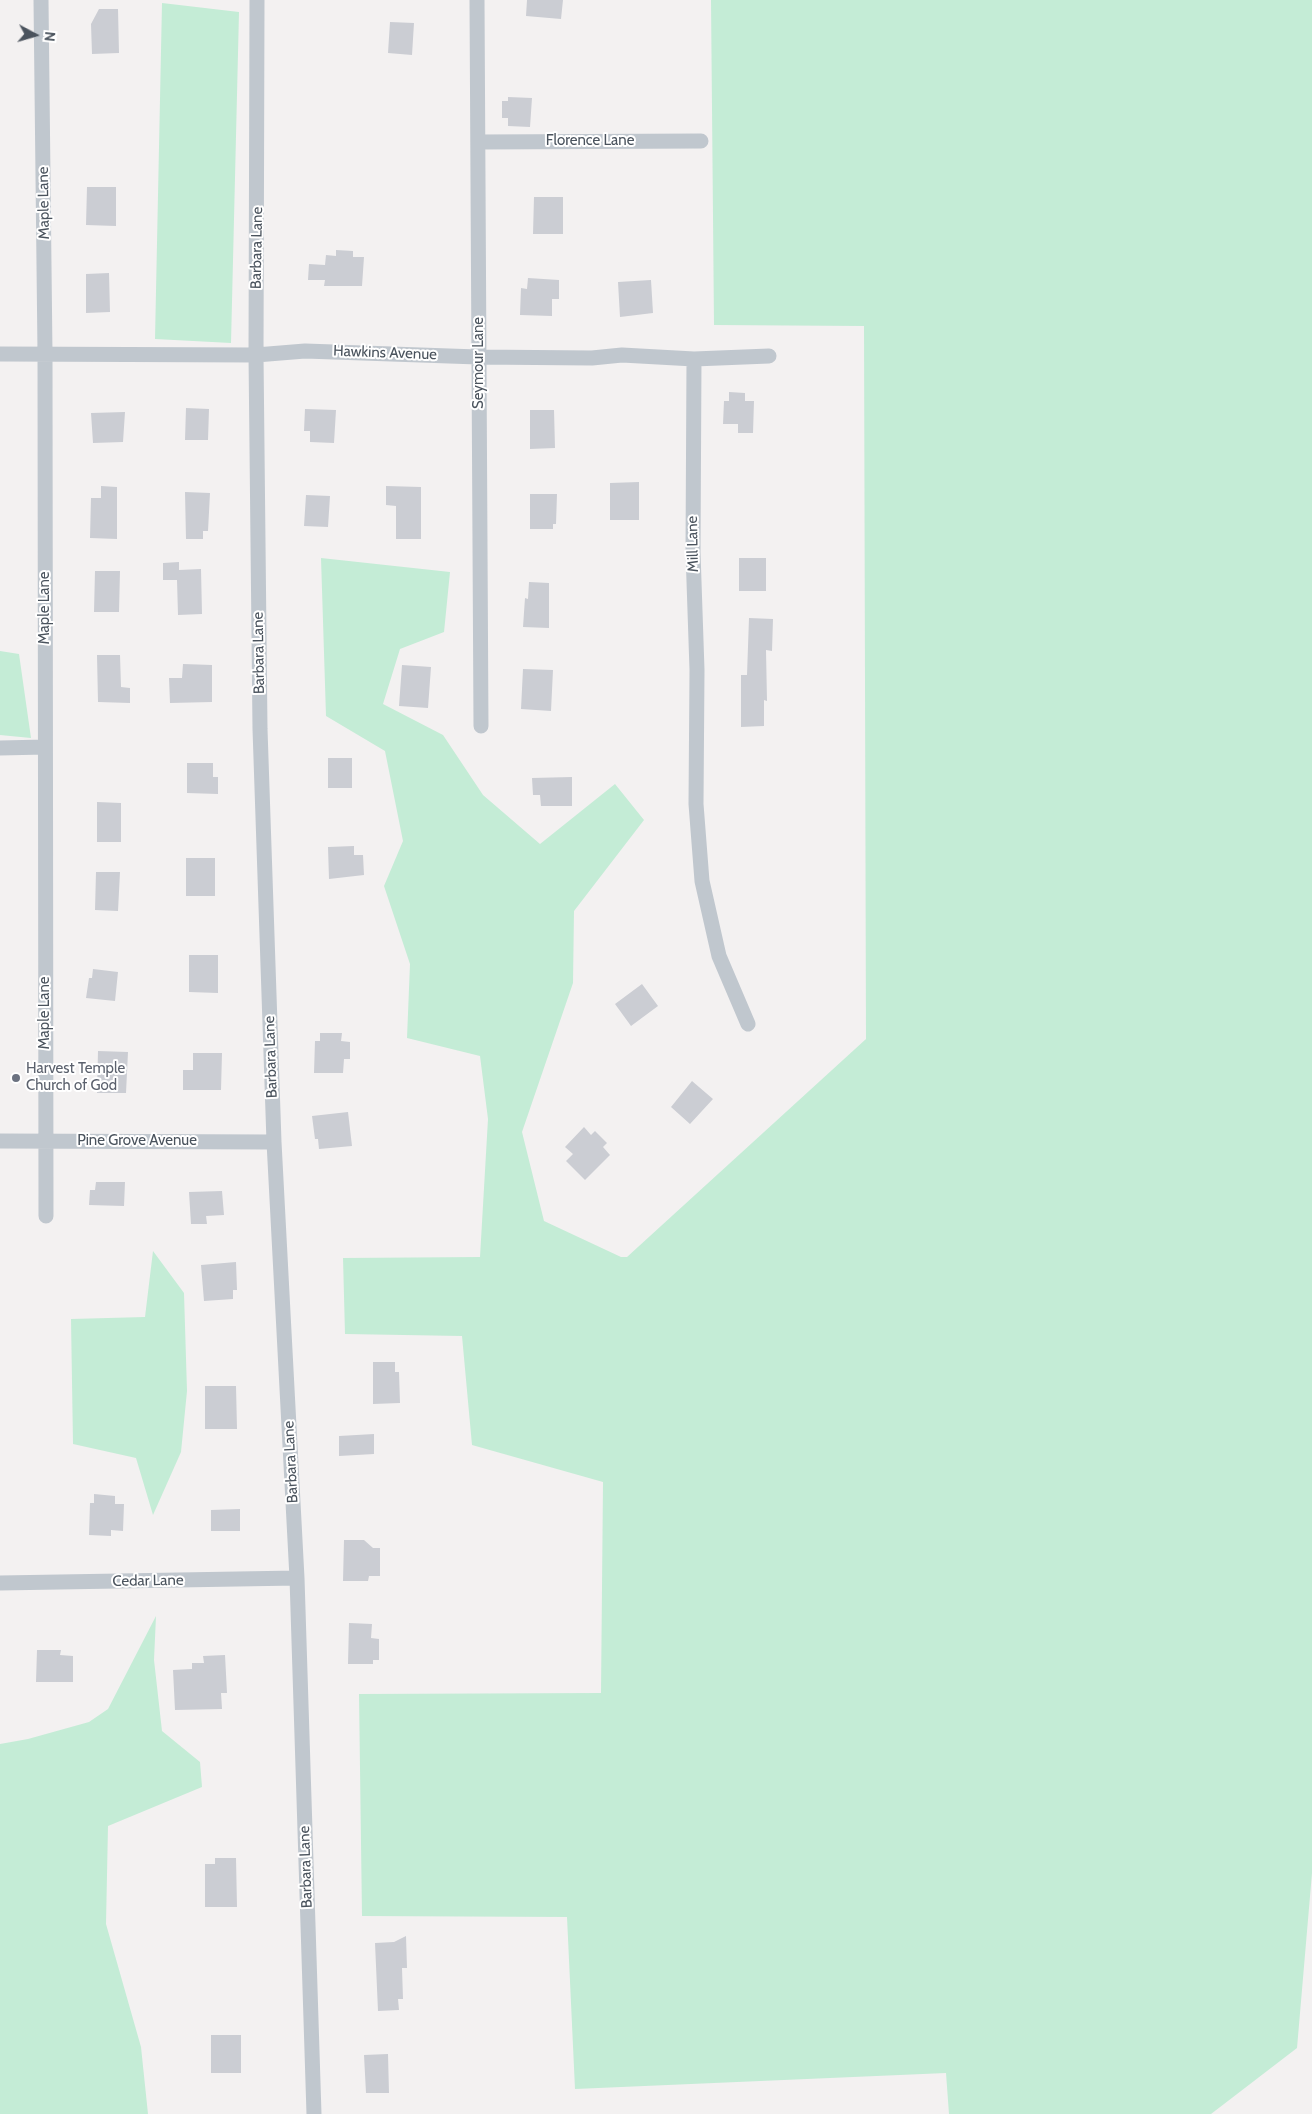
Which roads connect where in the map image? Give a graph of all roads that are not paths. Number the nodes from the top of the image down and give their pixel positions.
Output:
1 (41, 0) edge
2 (257, 0) edge
3 (477, 0) edge
4 (701, 141) dead end
5 (478, 142) junction
6 (45, 353) junction
7 (0, 354) edge
8 (256, 355) junction
9 (769, 356) dead end
10 (478, 357) junction
11 (694, 359) junction
12 (481, 726) dead end
13 (45, 747) junction
14 (0, 748) edge
15 (748, 1024) dead end
16 (0, 1140) edge
17 (45, 1140) junction
18 (274, 1142) junction
19 (46, 1216) dead end
20 (297, 1578) junction
21 (0, 1583) edge
22 (314, 2114) edge

1 - 6 street, Maple Lane
2 - 8 street, Barbara Lane
3 - 5 street, Seymour Lane
4 - 5 street, Florence Lane
5 - 10 street, Seymour Lane
6 - 7 street, Hawkins Avenue
6 - 8 street, Hawkins Avenue
6 - 13 street, Maple Lane
8 - 10 street, Hawkins Avenue
8 - 18 street, Barbara Lane
9 - 11 street, Hawkins Avenue
10 - 11 street, Hawkins Avenue
10 - 12 street, Seymour Lane
11 - 15 street, Mill Lane
13 - 14 street
13 - 17 street, Maple Lane
16 - 17 street, Pine Grove Avenue
17 - 18 street, Pine Grove Avenue
17 - 19 street, Maple Lane
18 - 20 street, Barbara Lane
20 - 21 street, Cedar Lane
20 - 22 street, Barbara Lane

